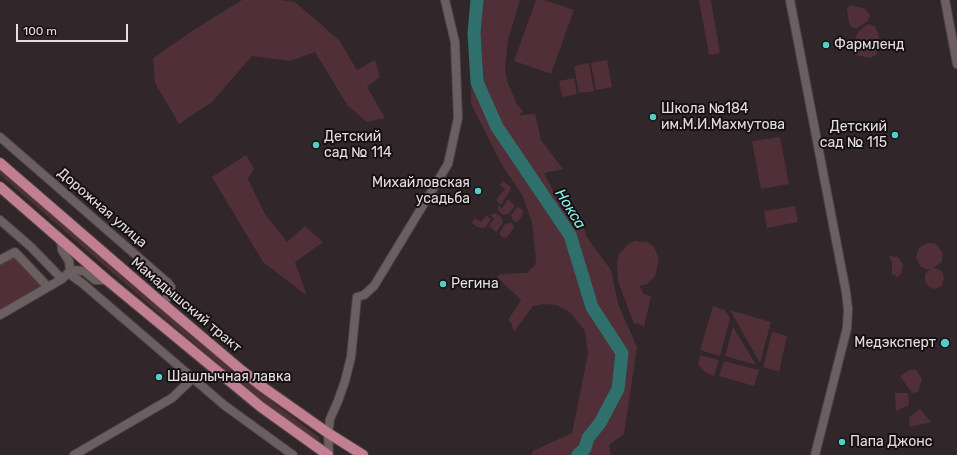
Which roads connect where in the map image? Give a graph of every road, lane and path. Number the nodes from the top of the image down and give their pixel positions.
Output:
1 (445, 0) edge
2 (790, 0) edge
3 (945, 0) edge
4 (957, 64) edge
5 (0, 137) edge
6 (0, 163) edge
7 (0, 187) edge
8 (0, 220) edge
9 (61, 241) junction
10 (0, 260) edge
11 (67, 274) junction
12 (107, 280) junction
13 (48, 287) junction
14 (163, 304) junction
15 (0, 316) edge
16 (193, 378) junction
17 (328, 433) junction
18 (74, 455) edge
19 (293, 455) edge
20 (328, 455) edge
21 (363, 455) edge
22 (815, 455) edge

1 - 17 street
2 - 22 street
3 - 4 street
5 - 14 street, Дорожная улица
6 - 14 main road, Мамадышский тракт
7 - 9 main road
8 - 11 street
9 - 11 street
9 - 12 main road
10 - 13 street
11 - 12 street
11 - 13 street
11 - 16 street
12 - 20 main road
13 - 15 street
14 - 17 main road, Мамадышский тракт
16 - 18 street
16 - 19 street
17 - 20 street
17 - 21 main road, Мамадышский тракт

